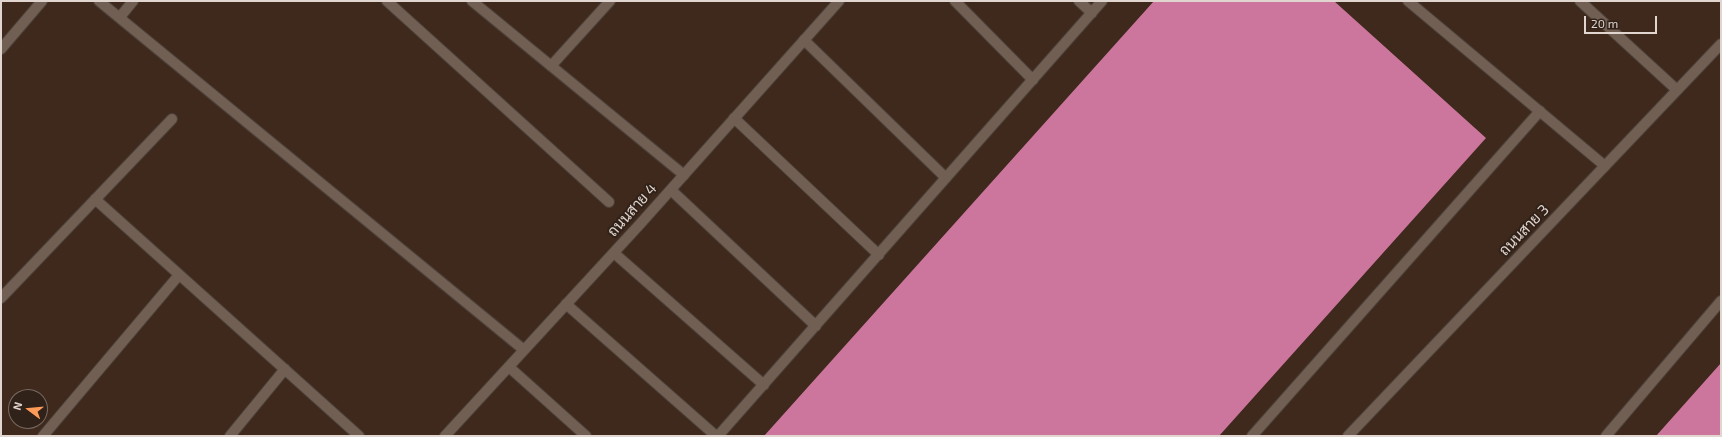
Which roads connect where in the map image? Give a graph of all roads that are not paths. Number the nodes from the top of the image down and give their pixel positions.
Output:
1 (42, 1) edge
2 (99, 1) edge
3 (133, 1) edge
4 (387, 1) edge
5 (472, 1) edge
6 (610, 1) edge
7 (839, 1) edge
8 (955, 1) edge
9 (1079, 1) edge
10 (1102, 1) edge
11 (1408, 1) edge
12 (1580, 1) edge
13 (1092, 13) junction
14 (120, 16) junction
15 (804, 40) junction
16 (1721, 44) edge
17 (1, 48) edge
18 (551, 66) junction
19 (1033, 80) junction
20 (1678, 90) junction
21 (1540, 111) junction
22 (734, 118) junction
23 (172, 119) dead end
24 (1605, 166) junction
25 (684, 175) junction
26 (946, 178) junction
27 (670, 190) junction
28 (95, 200) junction
29 (609, 202) dead end
30 (614, 253) junction
31 (878, 255) junction
32 (179, 275) junction
33 (1, 298) edge
34 (1721, 301) edge
35 (566, 304) junction
36 (816, 326) junction
37 (524, 350) junction
38 (509, 367) junction
39 (285, 369) junction
40 (764, 384) junction
41 (43, 436) edge
42 (230, 436) edge
43 (359, 436) edge
44 (445, 436) edge
45 (586, 436) edge
46 (717, 436) edge
47 (1252, 436) edge
48 (1348, 436) edge
49 (1606, 436) edge

1 - 17 street
2 - 14 street
3 - 14 street
4 - 29 street
5 - 18 street
6 - 18 street
7 - 15 street, ถนนสาย 4
8 - 19 street
9 - 13 street
10 - 13 street
11 - 21 street
12 - 20 street
13 - 19 street
14 - 37 street
15 - 22 street, ถนนสาย 4
15 - 26 street
16 - 20 street, ถนนสาย 3
18 - 25 street
19 - 26 street
20 - 24 street, ถนนสาย 3
21 - 24 street
21 - 47 street
22 - 25 street, ถนนสาย 4
22 - 31 street
23 - 28 street
24 - 48 street, ถนนสาย 3
25 - 27 street, ถนนสาย 4
26 - 31 street
27 - 30 street, ถนนสาย 4
27 - 36 street
28 - 32 street
28 - 33 street
30 - 35 street, ถนนสาย 4
30 - 40 street
31 - 36 street
32 - 39 street
32 - 41 street
34 - 49 street
35 - 37 street, ถนนสาย 4
35 - 46 street
36 - 40 street
37 - 38 street, ถนนสาย 4
38 - 44 street, ถนนสาย 4
38 - 45 street
39 - 42 street
39 - 43 street
40 - 46 street

